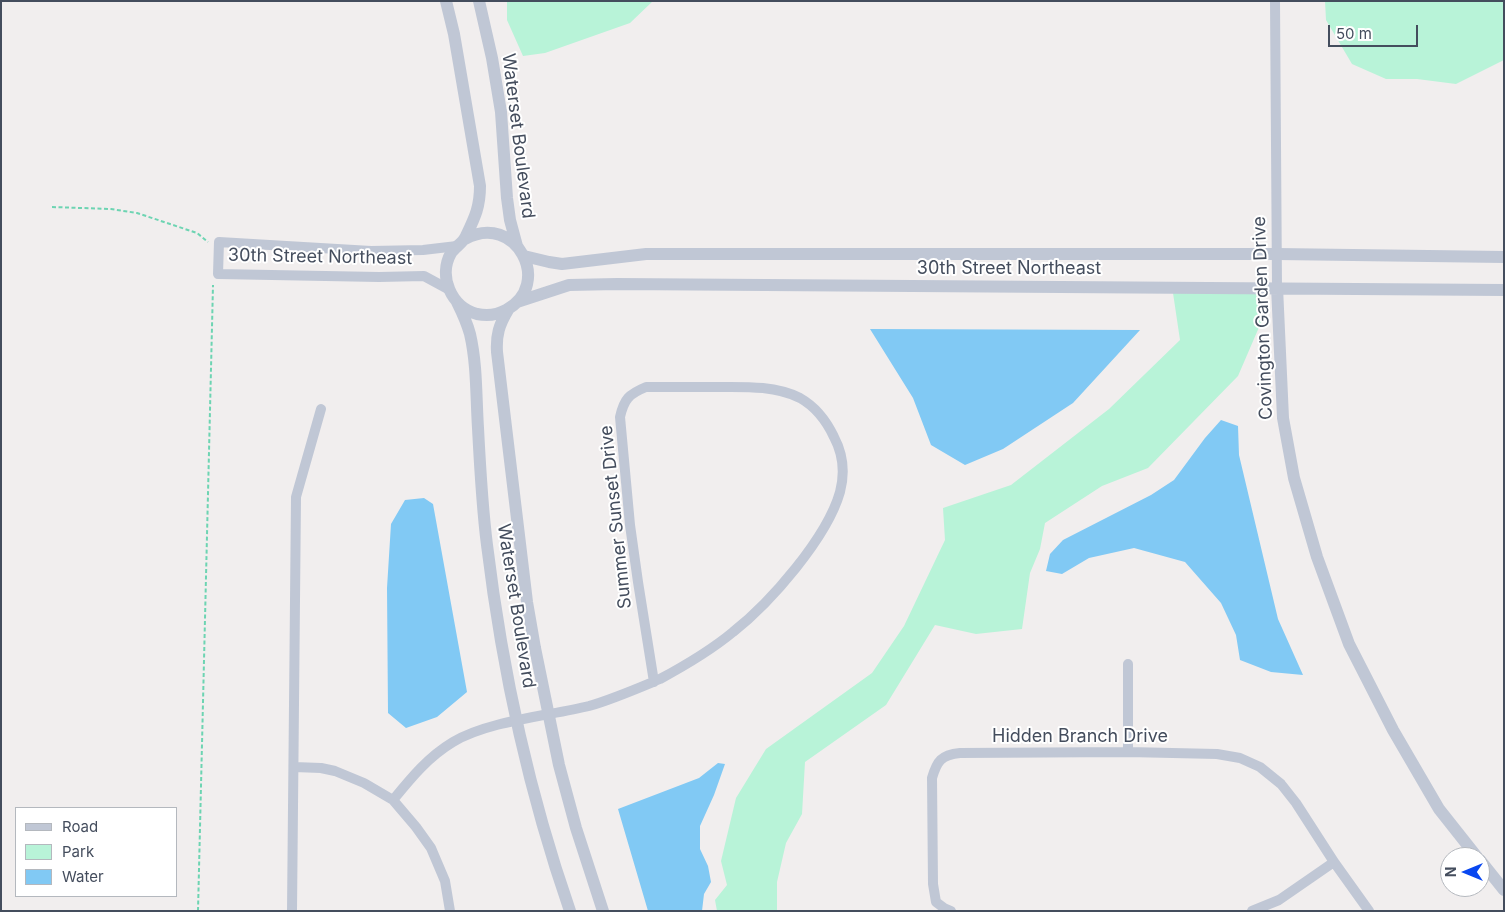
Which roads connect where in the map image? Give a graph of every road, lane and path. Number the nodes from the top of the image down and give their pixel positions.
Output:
1 (446, 1) edge
2 (479, 1) edge
3 (1275, 1) edge
4 (52, 208) dead end
5 (461, 242) junction
6 (211, 244) dead end
7 (521, 251) junction
8 (1277, 254) junction
9 (1504, 257) edge
10 (213, 281) dead end
11 (1277, 287) junction
12 (448, 288) junction
13 (1504, 290) edge
14 (457, 302) junction
15 (512, 306) junction
16 (321, 409) dead end
17 (1128, 664) dead end
18 (654, 682) junction
19 (549, 715) junction
20 (518, 721) junction
21 (1128, 752) junction
22 (294, 767) junction
23 (393, 800) junction
24 (1470, 847) edge
25 (1334, 862) junction
26 (1490, 872) edge
27 (1504, 890) edge
28 (198, 911) edge
29 (292, 911) edge
30 (450, 911) edge
31 (570, 911) edge
32 (603, 911) edge
33 (952, 911) edge
34 (1252, 911) edge
35 (1368, 911) edge

1 - 5 street
2 - 7 street, Waterset Boulevard
3 - 8 street, Covington Garden Drive
4 - 6 path
5 - 7 street
5 - 12 street
5 - 12 street, 30th Street Northeast
7 - 8 street, 30th Street Northeast
7 - 15 street
8 - 9 street, 30th Street Northeast
8 - 11 street, Covington Garden Drive
10 - 28 path
11 - 13 street, 30th Street Northeast
11 - 15 street, 30th Street Northeast
11 - 24 street, Covington Garden Drive
12 - 14 street
14 - 15 street
14 - 20 street, Waterset Boulevard
15 - 19 street, Waterset Boulevard
16 - 22 street
17 - 21 street
18 - 18 street, Summer Sunset Drive
18 - 19 street, Summer Sunset Drive
19 - 20 street, Summer Sunset Drive
19 - 32 street, Waterset Boulevard
20 - 23 street, Summer Sunset Drive
20 - 31 street, Waterset Boulevard
21 - 25 street, Hidden Branch Drive
21 - 33 street, Hidden Branch Drive
22 - 23 street
22 - 29 street
23 - 30 street
25 - 34 street
25 - 35 street, Hidden Branch Drive
26 - 27 street

